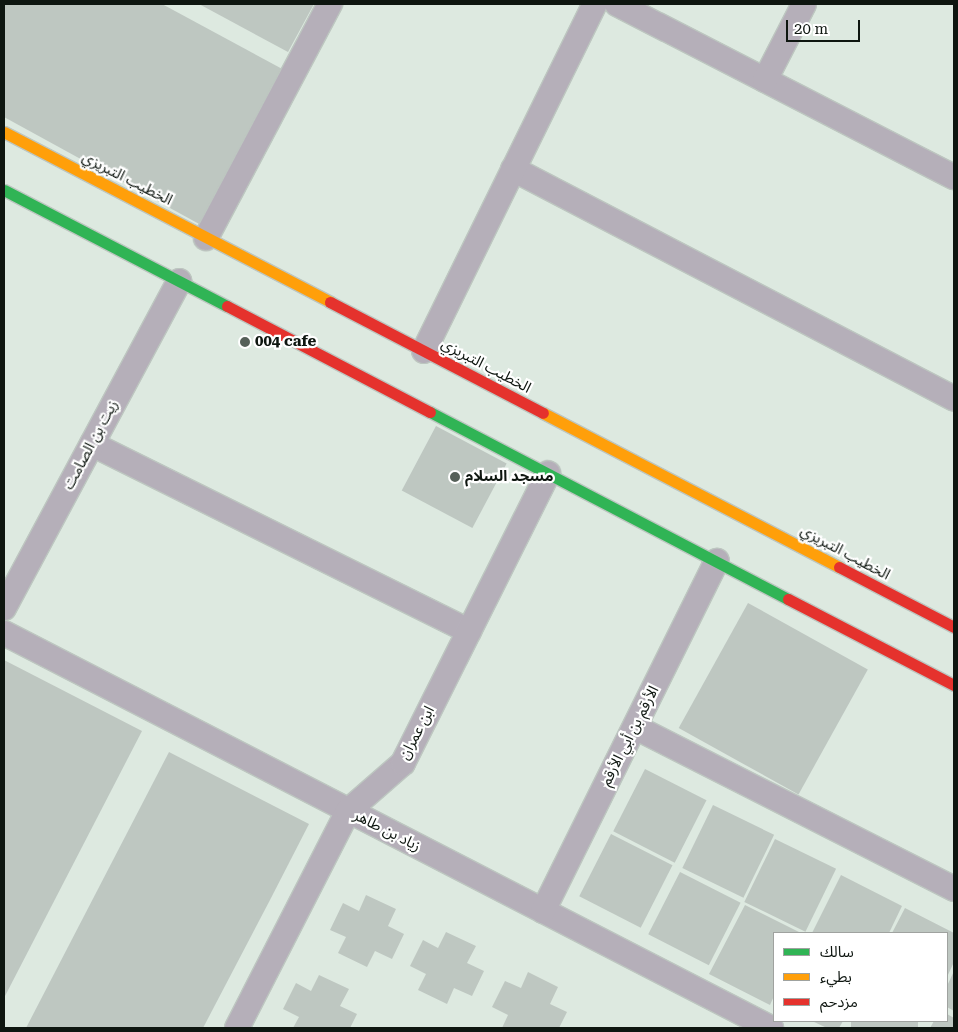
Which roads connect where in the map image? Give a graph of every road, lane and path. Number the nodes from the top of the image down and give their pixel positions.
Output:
1 (330, 4) edge
2 (595, 4) edge
3 (617, 4) edge
4 (804, 4) edge
5 (765, 80) junction
6 (4, 132) edge
7 (513, 169) junction
8 (954, 177) edge
9 (4, 190) edge
10 (206, 238) junction
11 (179, 281) junction
12 (424, 351) junction
13 (954, 399) edge
14 (92, 444) junction
15 (548, 474) junction
16 (717, 561) junction
17 (4, 608) edge
18 (951, 609) dead end
19 (949, 624) edge
20 (469, 631) junction
21 (4, 633) edge
22 (954, 684) edge
23 (634, 727) junction
24 (348, 811) junction
25 (954, 889) edge
26 (543, 911) junction
27 (237, 1028) edge
28 (770, 1028) edge

1 - 10 street
2 - 7 street
3 - 5 street
4 - 5 street
5 - 8 street
6 - 10 street, الخطيب التبريزي
7 - 12 street
7 - 13 street
9 - 11 street
10 - 12 street, الخطيب التبريزي
11 - 14 street, زيت بن الصامت
11 - 15 street
12 - 19 street, الخطيب التبريزي
14 - 17 street, زيت بن الصامت
14 - 20 street
15 - 16 street
15 - 20 street, ابن عمران
16 - 22 street
16 - 23 street, الأرقم بن أبي الأرقم
18 - 19 street
20 - 24 street, ابن عمران
21 - 24 street, زياد بن طاهر
23 - 25 street
23 - 26 street, الأرقم بن أبي الأرقم
24 - 26 street, زياد بن طاهر
24 - 27 street, ابن عمران
26 - 28 street, زياد بن طاهر

